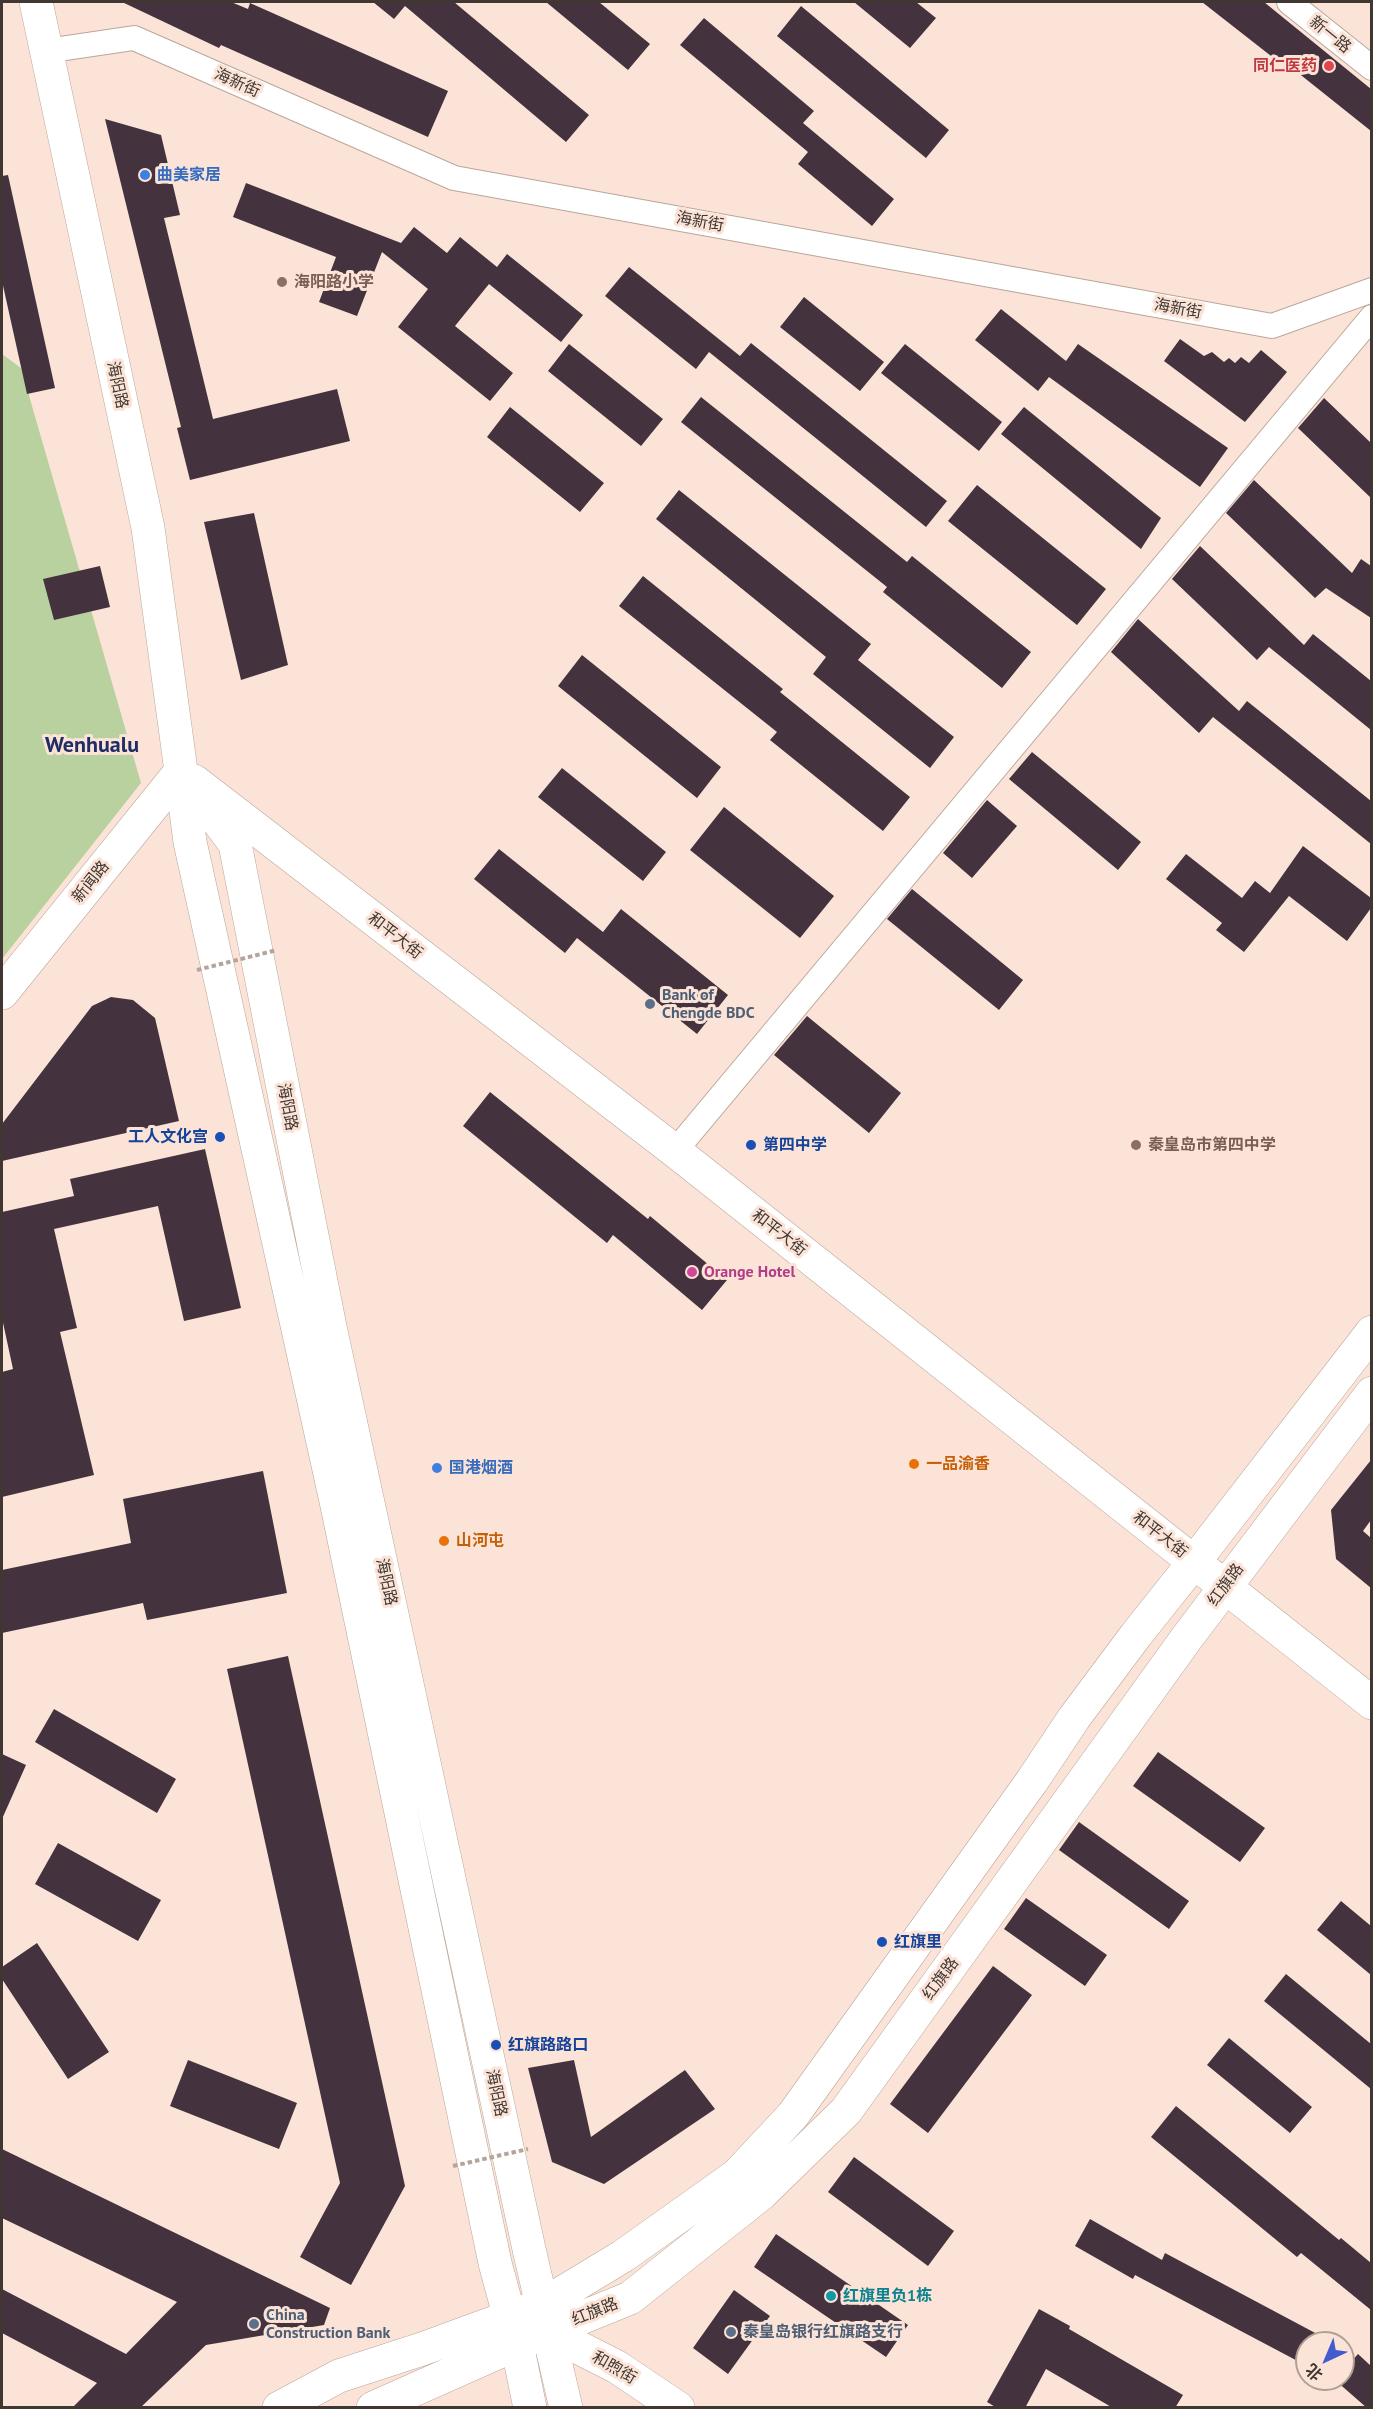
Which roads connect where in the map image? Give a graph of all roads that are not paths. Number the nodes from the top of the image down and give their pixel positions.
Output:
1 (36, 2) edge
2 (1289, 2) edge
3 (46, 51) junction
4 (1371, 68) edge
5 (1371, 290) edge
6 (1371, 317) edge
7 (181, 771) junction
8 (2, 993) edge
9 (675, 1150) junction
10 (1371, 1332) edge
11 (1371, 1393) edge
12 (1194, 1562) junction
13 (1226, 1586) junction
14 (1371, 1703) edge
15 (545, 2318) junction
16 (513, 2331) junction
17 (279, 2408) edge
18 (373, 2408) edge
19 (530, 2408) edge
20 (566, 2408) edge
21 (678, 2408) edge

1 - 3 main road, 海阳路
2 - 4 street, 新一路
3 - 5 street, 海新街
3 - 7 main road, 海阳路
6 - 9 street
7 - 8 main road, 新闻路
7 - 9 main road, 和平大街
7 - 15 main road, 海阳路
7 - 16 main road, 海阳路
9 - 12 main road, 和平大街
10 - 12 main road
11 - 13 main road, 红旗路
12 - 13 main road, 和平大街
12 - 15 main road
13 - 14 main road, 和平大街
13 - 15 main road, 红旗路
15 - 16 main road, 红旗路
15 - 20 main road, 海阳路
15 - 21 main road, 和煦街
16 - 17 main road
16 - 18 main road, 红旗路
16 - 19 main road, 海阳路

